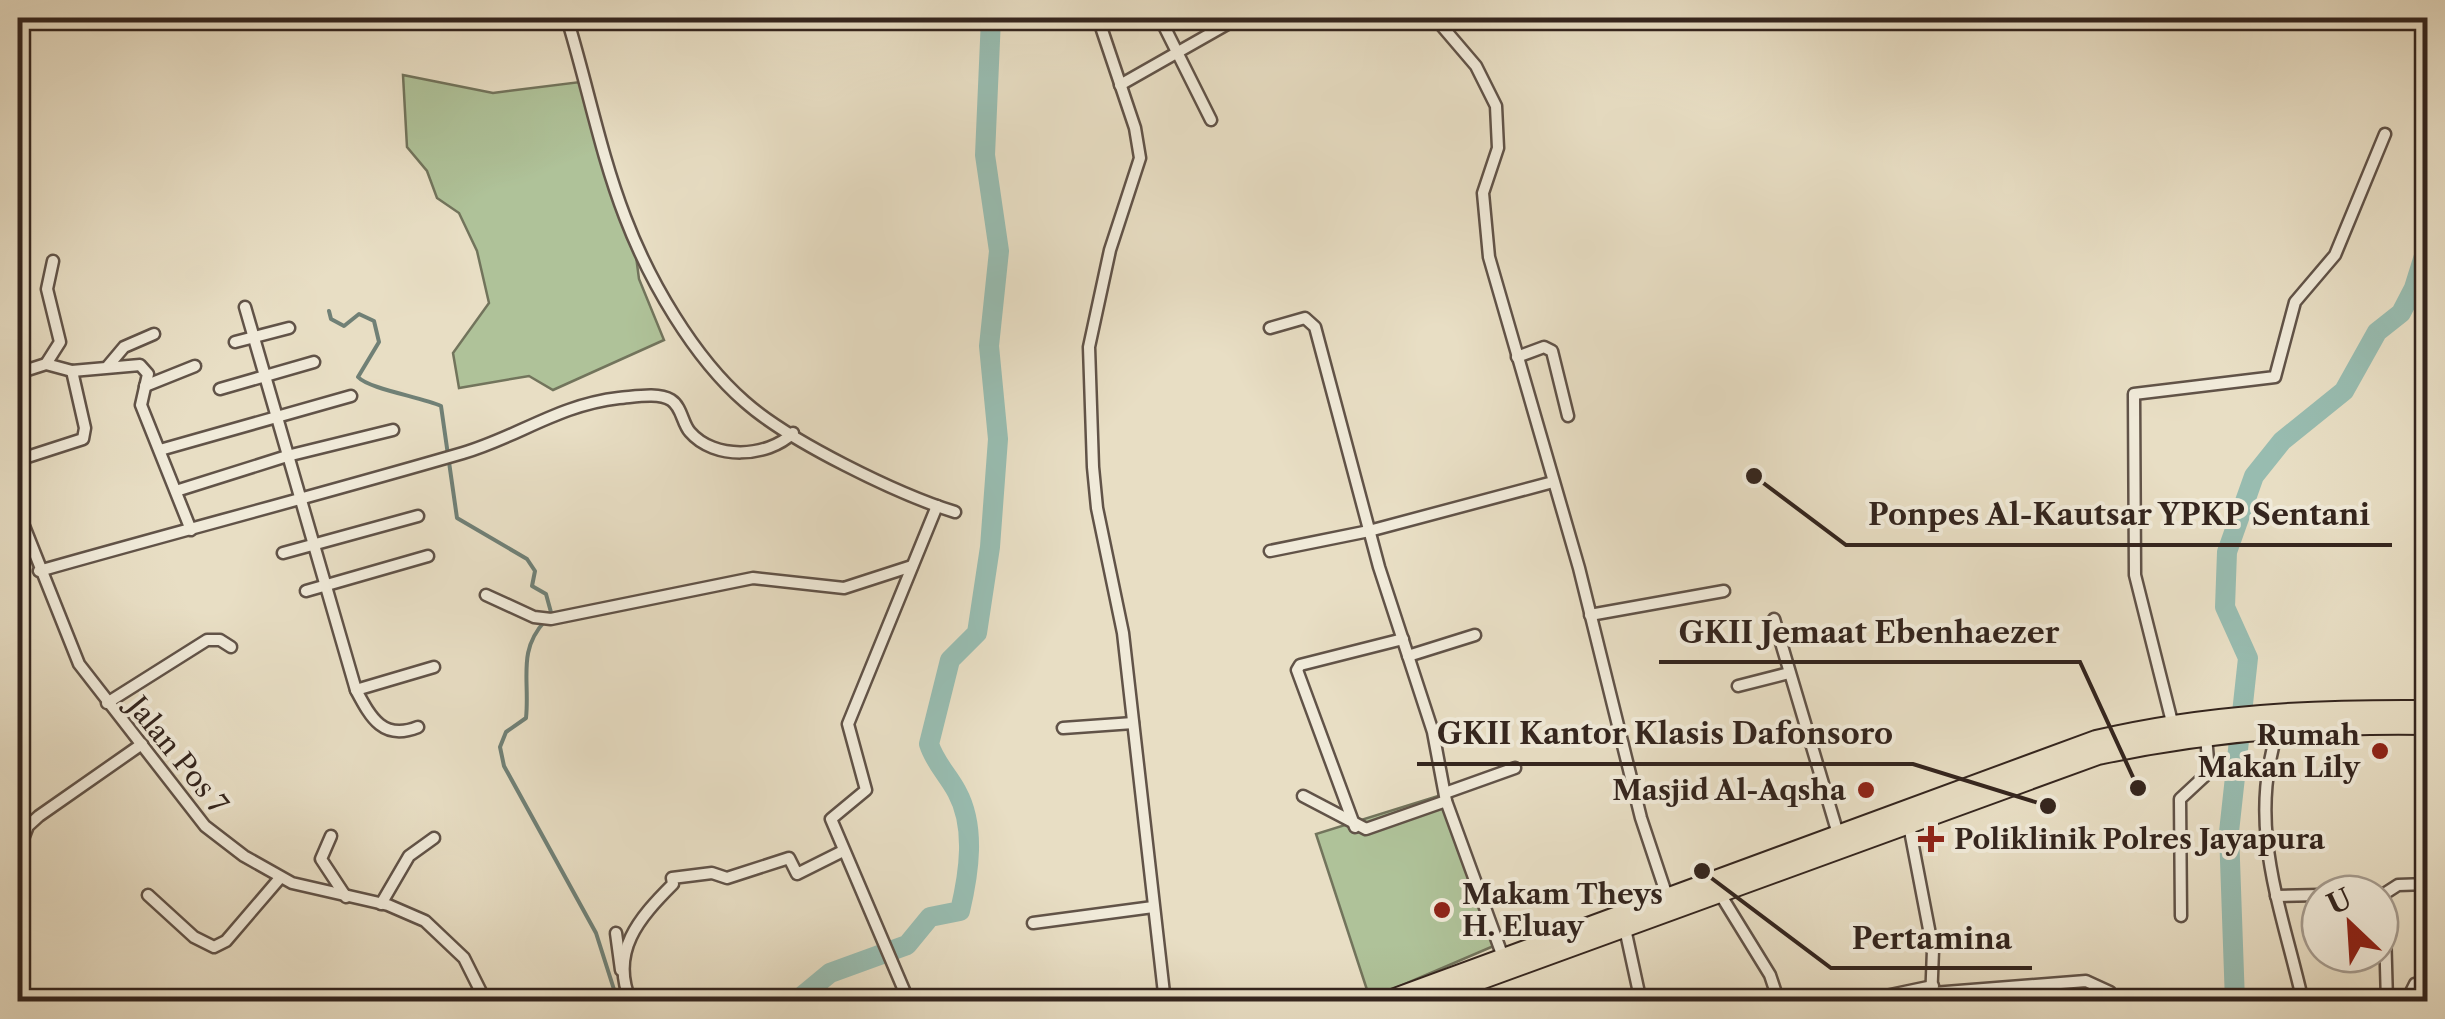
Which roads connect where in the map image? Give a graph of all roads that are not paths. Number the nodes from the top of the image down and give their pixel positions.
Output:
1 (571, 18) edge
2 (1098, 18) edge
3 (1160, 18) edge
4 (1238, 18) edge
5 (1434, 18) edge
6 (1178, 52) junction
7 (1120, 85) junction
8 (1211, 120) dead end
9 (2385, 134) dead end
10 (53, 261) dead end
11 (244, 308) dead end
12 (289, 328) dead end
13 (1270, 328) dead end
14 (154, 334) dead end
15 (253, 337) junction
16 (235, 342) dead end
17 (1517, 357) junction
18 (314, 362) dead end
19 (46, 364) junction
20 (108, 366) junction
21 (195, 366) dead end
22 (72, 370) junction
23 (18, 373) edge
24 (265, 377) junction
25 (145, 386) junction
26 (220, 389) dead end
27 (351, 396) dead end
28 (1568, 416) dead end
29 (277, 418) junction
30 (392, 430) dead end
31 (793, 433) junction
32 (160, 450) junction
33 (287, 456) junction
34 (18, 460) edge
35 (1554, 482) junction
36 (176, 491) junction
37 (299, 499) junction
38 (936, 506) junction
39 (18, 511) edge
40 (954, 512) dead end
41 (418, 516) dead end
42 (191, 530) junction
43 (1369, 531) junction
44 (312, 546) junction
45 (1270, 551) dead end
46 (282, 553) dead end
47 (428, 556) dead end
48 (912, 566) junction
49 (39, 571) junction
50 (324, 586) junction
51 (306, 591) dead end
52 (1724, 591) dead end
53 (486, 595) dead end
54 (1590, 615) junction
55 (1774, 620) dead end
56 (1475, 634) dead end
57 (1402, 639) junction
58 (230, 647) dead end
59 (1408, 656) junction
60 (434, 666) dead end
61 (1789, 673) junction
62 (1738, 686) dead end
63 (356, 690) junction
64 (107, 703) junction
65 (2428, 710) edge
66 (2172, 722) junction
67 (1133, 723) junction
68 (2274, 724) junction
69 (2428, 725) edge
70 (418, 727) dead end
71 (1063, 728) dead end
72 (2209, 729) junction
73 (142, 744) junction
74 (2097, 747) junction
75 (1515, 768) dead end
76 (1303, 796) dead end
77 (1445, 797) junction
78 (1908, 816) junction
79 (1356, 826) junction
80 (1838, 834) junction
81 (331, 836) dead end
82 (434, 838) dead end
83 (21, 844) dead end
84 (844, 851) junction
85 (1759, 870) junction
86 (280, 878) junction
87 (2428, 884) edge
88 (1715, 886) junction
89 (2400, 886) edge
90 (148, 895) dead end
91 (2300, 895) edge
92 (1668, 896) junction
93 (2276, 896) junction
94 (347, 898) junction
95 (381, 904) junction
96 (1153, 907) junction
97 (2182, 916) dead end
98 (1623, 920) junction
99 (1033, 923) dead end
100 (616, 934) dead end
101 (1503, 956) junction
102 (2385, 974) edge
103 (623, 976) junction
104 (2428, 982) edge
105 (1470, 986) edge
106 (1946, 992) junction
107 (1932, 994) edge
108 (1164, 998) edge
109 (2386, 1001) edge
110 (486, 1002) edge
111 (631, 1002) edge
112 (909, 1002) edge
113 (1131, 1002) edge
114 (1384, 1002) edge
115 (1420, 1002) edge
116 (1641, 1002) edge
117 (1779, 1002) edge
118 (1856, 1002) edge
119 (1964, 1002) edge
120 (2116, 1002) edge
121 (2303, 1002) edge

1 - 31 street
2 - 7 street
3 - 6 street
4 - 6 street
5 - 17 street
6 - 7 street
6 - 8 street
7 - 67 street
9 - 66 street
10 - 19 street
11 - 15 street
12 - 15 street
13 - 43 street
14 - 20 street
15 - 16 street
15 - 24 street
17 - 28 street
17 - 35 street
18 - 24 street
19 - 22 street
19 - 23 street
20 - 22 street
20 - 25 street
21 - 25 street
22 - 34 street
24 - 26 street
24 - 29 street
25 - 32 street
27 - 29 street
29 - 32 street
29 - 33 street
30 - 33 street
31 - 37 street
31 - 38 street
32 - 36 street
33 - 36 street
33 - 37 street
35 - 43 street
35 - 54 street
36 - 42 street
37 - 42 street
37 - 44 street
38 - 40 street
38 - 48 street
39 - 49 street, Jalan Pos 7
41 - 44 street
42 - 49 street
43 - 45 street
43 - 57 street
44 - 46 street
44 - 50 street
47 - 50 street
48 - 53 street
48 - 84 street
49 - 64 street, Jalan Pos 7
50 - 51 street
50 - 63 street
52 - 54 street
54 - 92 street
55 - 61 street
56 - 59 street
57 - 59 street
57 - 79 street
58 - 64 street
59 - 77 street
60 - 63 street
61 - 62 street
61 - 80 street
63 - 70 street
64 - 73 street, Jalan Pos 7
65 - 68 highway
66 - 72 highway
66 - 74 highway
67 - 71 street
67 - 96 street
68 - 69 highway
68 - 72 highway
68 - 93 street
72 - 74 highway
72 - 97 street
73 - 83 street
73 - 86 street, Jalan Pos 7
74 - 78 highway
75 - 77 street
76 - 79 street
77 - 79 street
77 - 101 street
78 - 80 highway
78 - 85 highway
78 - 107 street
80 - 85 highway
81 - 94 street
82 - 95 street
84 - 103 street
84 - 112 street
85 - 88 highway
86 - 90 street
86 - 94 street, Jalan Pos 7
87 - 89 street
88 - 92 highway
88 - 98 highway
88 - 117 street
91 - 93 street
92 - 98 highway
93 - 121 street
94 - 95 street, Jalan Pos 7
95 - 110 street, Jalan Pos 7
96 - 99 street
96 - 108 street
98 - 101 highway
98 - 105 highway
98 - 116 street
100 - 103 street
101 - 105 highway
102 - 109 street
103 - 111 street
104 - 109 street
105 - 114 highway
105 - 115 highway
106 - 107 street
106 - 119 street
106 - 120 street
107 - 118 street
108 - 113 street

